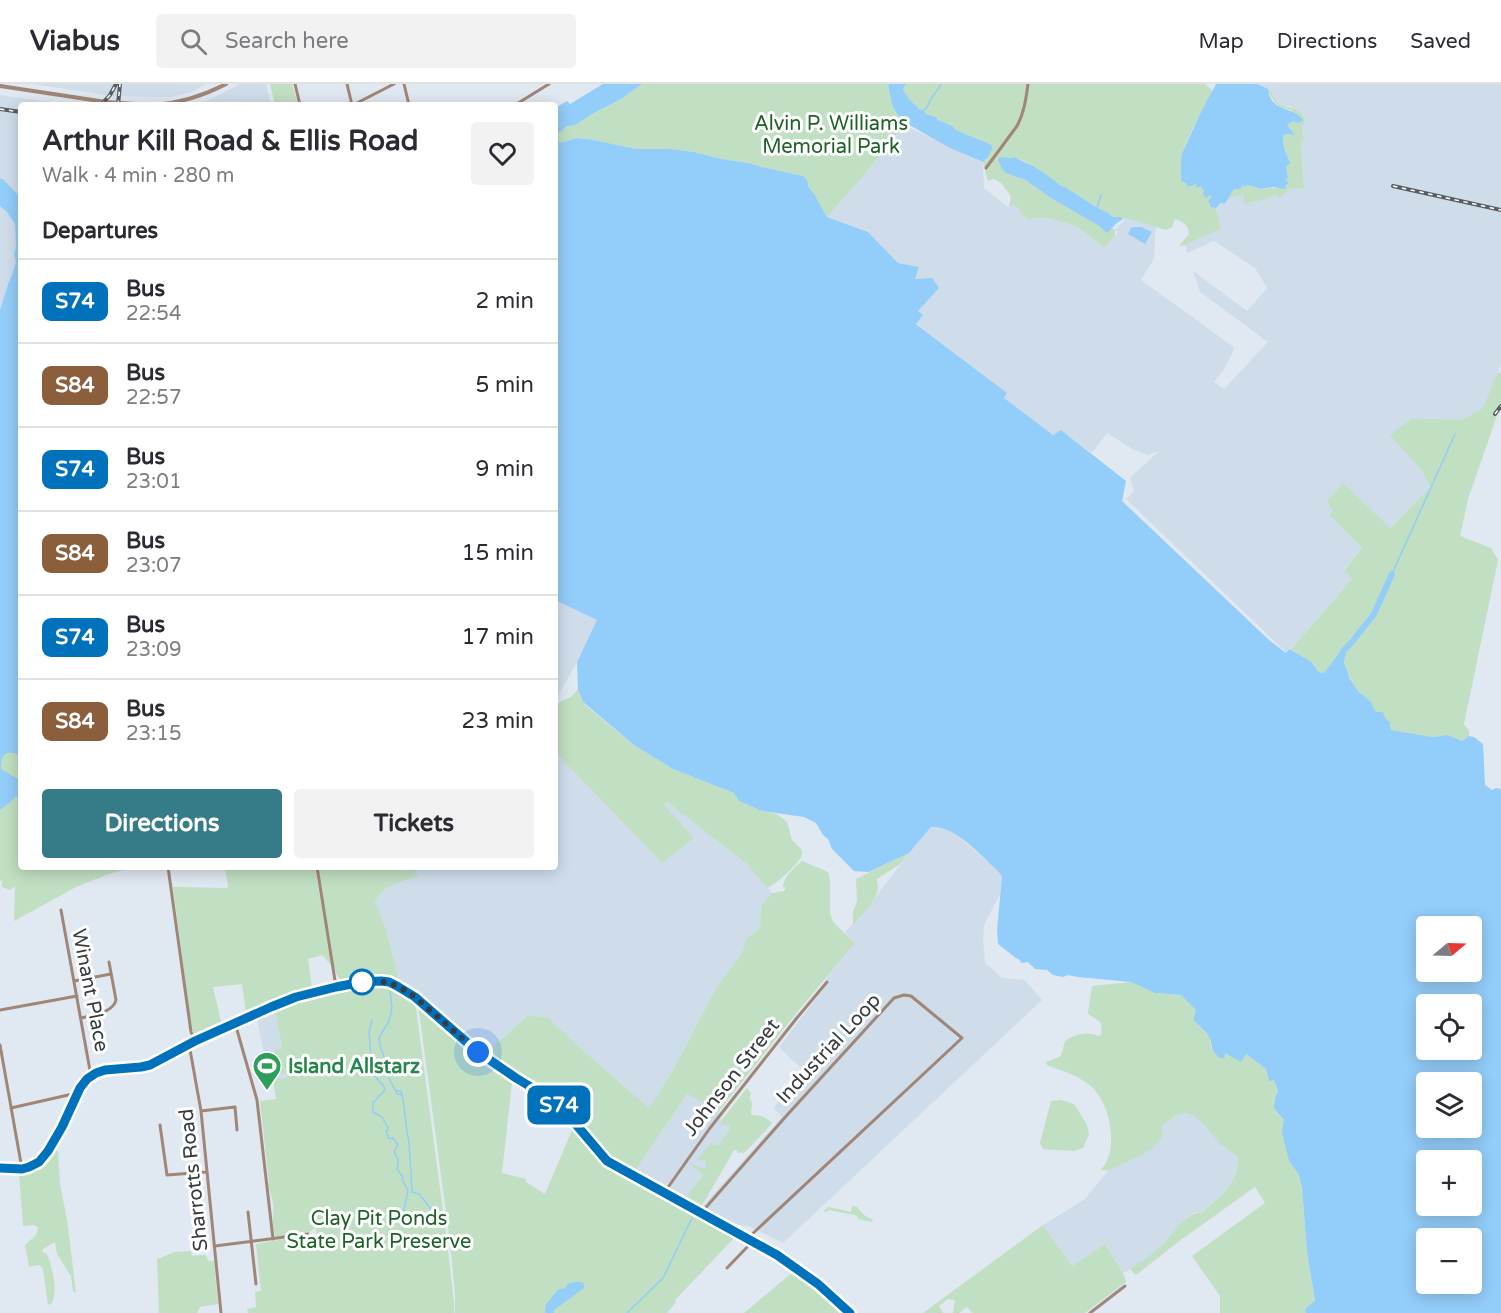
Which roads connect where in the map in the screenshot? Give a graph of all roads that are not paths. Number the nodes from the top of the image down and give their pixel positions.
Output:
1 (226, 84) edge
2 (295, 84) edge
3 (346, 84) edge
4 (394, 84) edge
5 (404, 84) edge
6 (549, 84) edge
7 (1028, 84) edge
8 (0, 86) edge
9 (106, 102) edge
10 (178, 102) edge
11 (299, 102) edge
12 (352, 102) edge
13 (359, 102) edge
14 (408, 102) edge
15 (520, 102) edge
16 (986, 168) dead end
17 (168, 870) edge
18 (317, 870) edge
19 (61, 910) dead end
20 (109, 962) dead end
21 (111, 974) junction
22 (74, 981) junction
23 (826, 982) dead end
24 (336, 987) junction
25 (76, 996) junction
26 (0, 1010) edge
27 (81, 1018) junction
28 (235, 1023) junction
29 (195, 1041) junction
30 (0, 1044) edge
31 (189, 1044) junction
32 (92, 1076) junction
33 (77, 1093) junction
34 (11, 1108) junction
35 (201, 1111) junction
36 (160, 1125) dead end
37 (237, 1130) dead end
38 (0, 1168) edge
39 (22, 1169) junction
40 (206, 1172) junction
41 (664, 1193) junction
42 (248, 1212) dead end
43 (701, 1213) junction
44 (308, 1234) dead end
45 (748, 1238) junction
46 (273, 1239) junction
47 (252, 1242) junction
48 (753, 1242) junction
49 (215, 1246) junction
50 (727, 1268) dead end
51 (256, 1284) dead end
52 (1125, 1286) dead end
53 (221, 1313) edge
54 (850, 1313) edge
55 (1090, 1313) edge

1 - 10 street
2 - 11 street
3 - 12 street
4 - 13 street
5 - 14 street
6 - 15 street
7 - 16 street
8 - 9 street
17 - 29 street
18 - 24 street
19 - 22 street, Winant Place
20 - 21 street
21 - 22 street
21 - 27 street
22 - 25 street, Winant Place
23 - 41 street, Johnson Street
24 - 28 street
24 - 41 street
25 - 26 street
25 - 27 street, Winant Place
27 - 32 street, Winant Place
28 - 29 street
28 - 46 street
29 - 31 street
30 - 34 street
31 - 32 street
31 - 35 street, Sharrotts Road
32 - 33 street
33 - 34 street
33 - 39 street
34 - 39 street
35 - 37 street
35 - 40 street, Sharrotts Road
36 - 40 street
38 - 39 street
40 - 49 street, Sharrotts Road
41 - 43 street
42 - 47 street
43 - 45 street
43 - 45 street, Industrial Loop
44 - 46 street
45 - 48 street
46 - 47 street
47 - 49 street
47 - 51 street
48 - 50 street
48 - 54 street
49 - 53 street, Sharrotts Road
52 - 55 street

